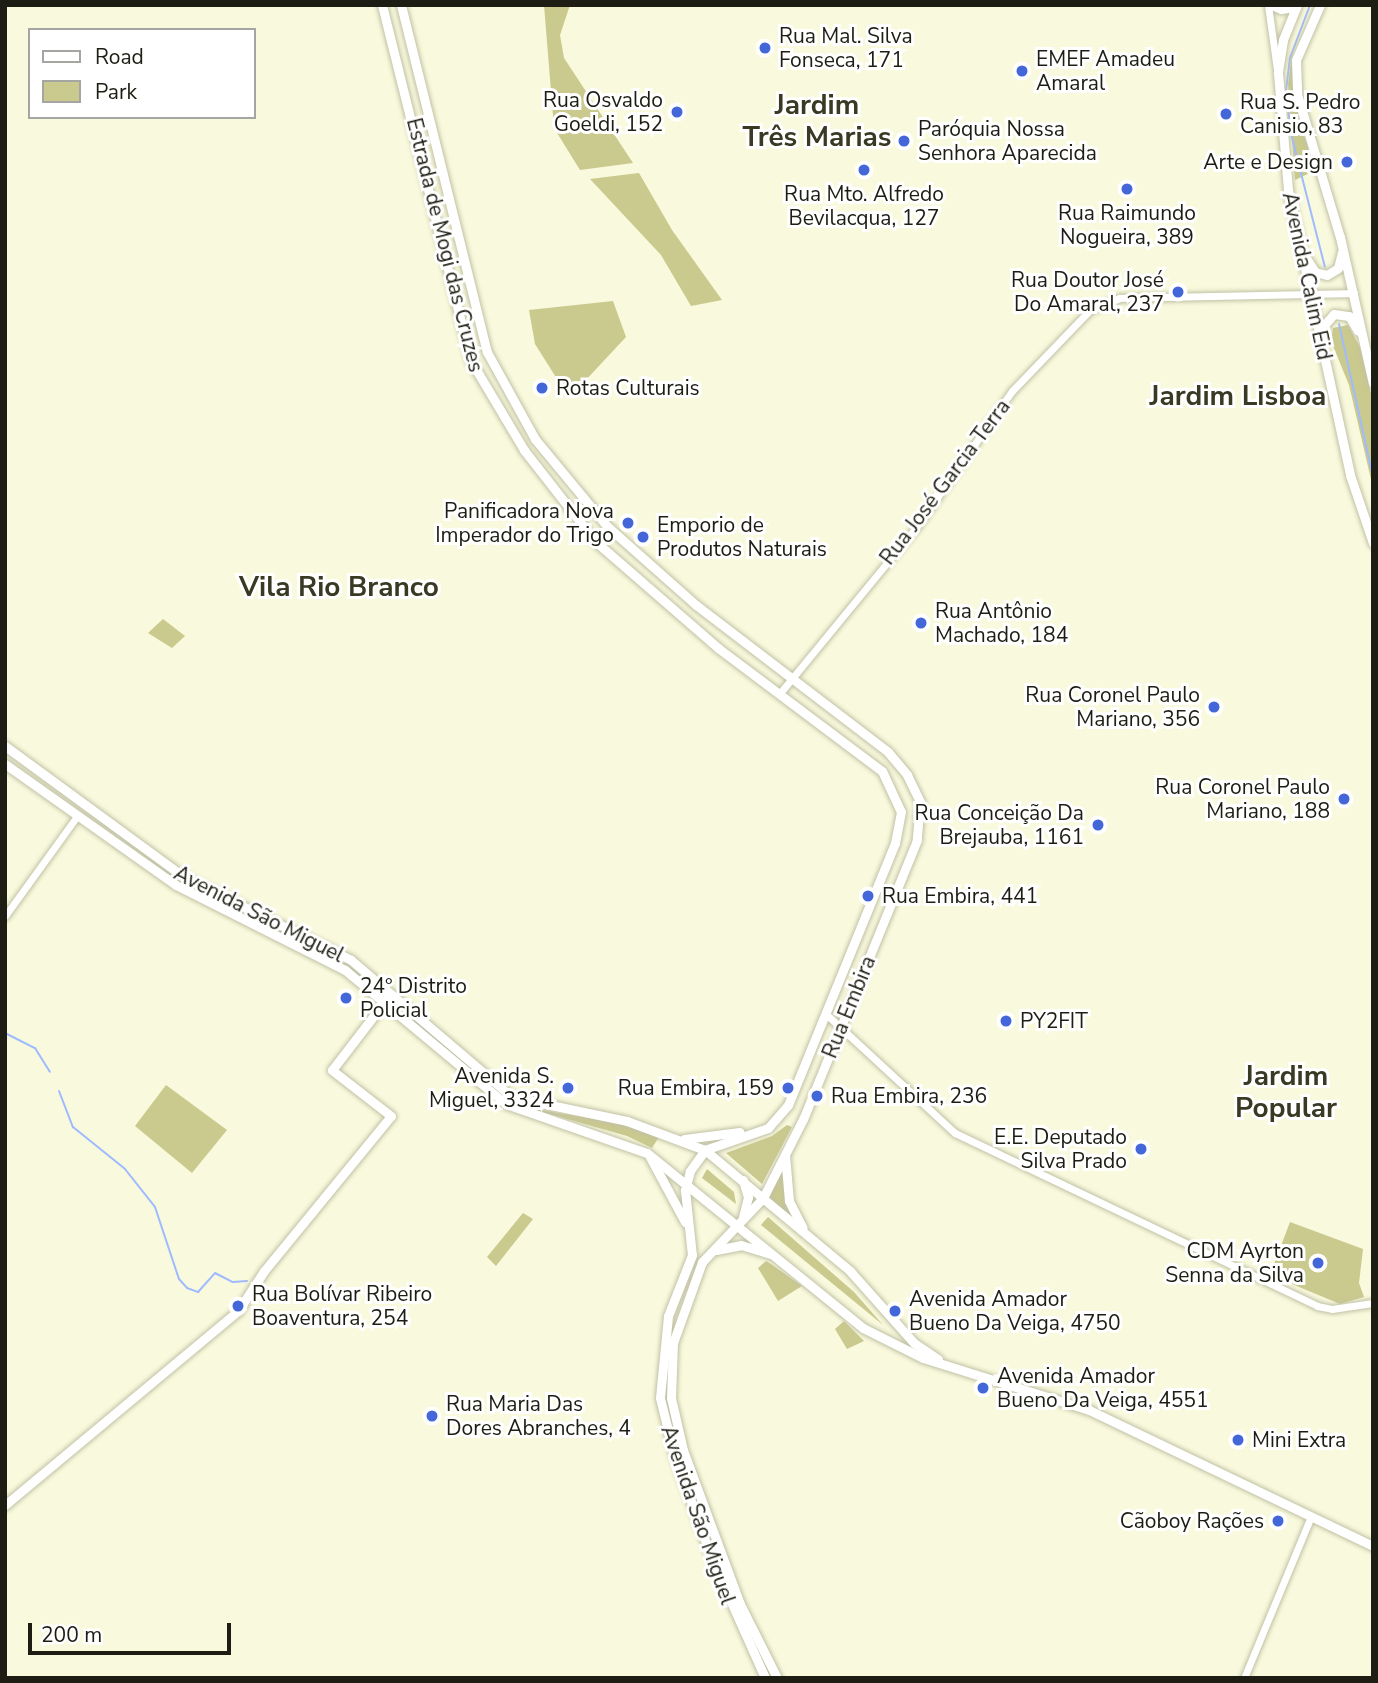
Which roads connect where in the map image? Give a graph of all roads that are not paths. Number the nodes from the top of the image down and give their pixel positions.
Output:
1 (382, 5) edge
2 (401, 5) edge
3 (1268, 5) edge
4 (1320, 5) edge
5 (1296, 6) edge
6 (1278, 73) junction
7 (1340, 237) junction
8 (1298, 240) junction
9 (1354, 293) junction
10 (1310, 295) junction
11 (1323, 351) junction
12 (1366, 352) junction
13 (1373, 383) edge
14 (1373, 543) edge
15 (792, 678) junction
16 (780, 693) junction
17 (5, 746) edge
18 (5, 764) edge
19 (922, 811) joint
20 (901, 812) joint
21 (77, 816) junction
22 (221, 896) junction
23 (198, 897) junction
24 (5, 916) edge
25 (388, 997) junction
26 (827, 1015) junction
27 (841, 1028) junction
28 (755, 1132) junction
29 (684, 1139) junction
30 (705, 1150) junction
31 (647, 1153) junction
32 (785, 1154) junction
33 (743, 1180) junction
34 (687, 1182) junction
35 (763, 1198) junction
36 (739, 1225) junction
37 (688, 1227) junction
38 (813, 1241) junction
39 (711, 1251) junction
40 (786, 1263) junction
41 (1373, 1303) edge
42 (949, 1364) junction
43 (5, 1505) edge
44 (1311, 1516) junction
45 (1373, 1546) edge
46 (765, 1678) edge
47 (777, 1678) edge
48 (1244, 1678) edge

1 - 16 main road, Estrada de Mogi das Cruzes
2 - 15 main road, Estrada de Mogi das Cruzes
3 - 5 street
3 - 6 street
4 - 7 main road, Avenida Calim Eid
5 - 6 main road, Avenida Calim Eid
6 - 8 main road, Avenida Calim Eid
7 - 8 main road
7 - 9 main road, Avenida Calim Eid
8 - 10 main road, Avenida Calim Eid
9 - 10 street, Rua José Garcia Terra
9 - 12 main road, Avenida Calim Eid
10 - 11 main road, Avenida Calim Eid
10 - 15 street, Rua José Garcia Terra
11 - 12 main road
11 - 14 main road, Avenida Calim Eid
12 - 13 main road, Avenida Calim Eid
15 - 16 street, Rua José Garcia Terra
15 - 19 main road, Estrada de Mogi das Cruzes
16 - 20 main road, Estrada de Mogi das Cruzes
17 - 22 main road, Avenida São Miguel
18 - 21 main road, Avenida São Miguel
19 - 27 main road, Rua Embira
20 - 26 main road, Rua Embira
21 - 23 main road, Avenida São Miguel
21 - 24 street
22 - 23 main road
22 - 25 main road, Avenida São Miguel
23 - 25 main road, Avenida São Miguel
25 - 29 main road, Avenida São Miguel
25 - 31 main road, Avenida São Miguel
25 - 43 main road
26 - 27 street
26 - 28 main road, Rua Embira
27 - 32 main road, Rua Embira
27 - 41 street
28 - 29 main road
28 - 30 main road, Rua Embira
29 - 30 main road, Avenida São Miguel
30 - 33 main road, Avenida São Miguel
30 - 34 main road
31 - 34 main road, Avenida São Miguel
31 - 37 main road
32 - 35 main road, Rua Embira
32 - 38 main road
33 - 35 main road, Avenida São Miguel
33 - 36 main road
34 - 36 main road, Avenida São Miguel
34 - 37 main road, Avenida São Miguel
35 - 36 main road, Avenida São Miguel
35 - 38 main road
36 - 39 main road, Avenida São Miguel
36 - 40 main road
37 - 46 main road, Avenida São Miguel
38 - 42 main road
39 - 40 main road
39 - 47 main road, Avenida São Miguel
40 - 42 main road
42 - 44 main road
44 - 45 main road
44 - 48 street

